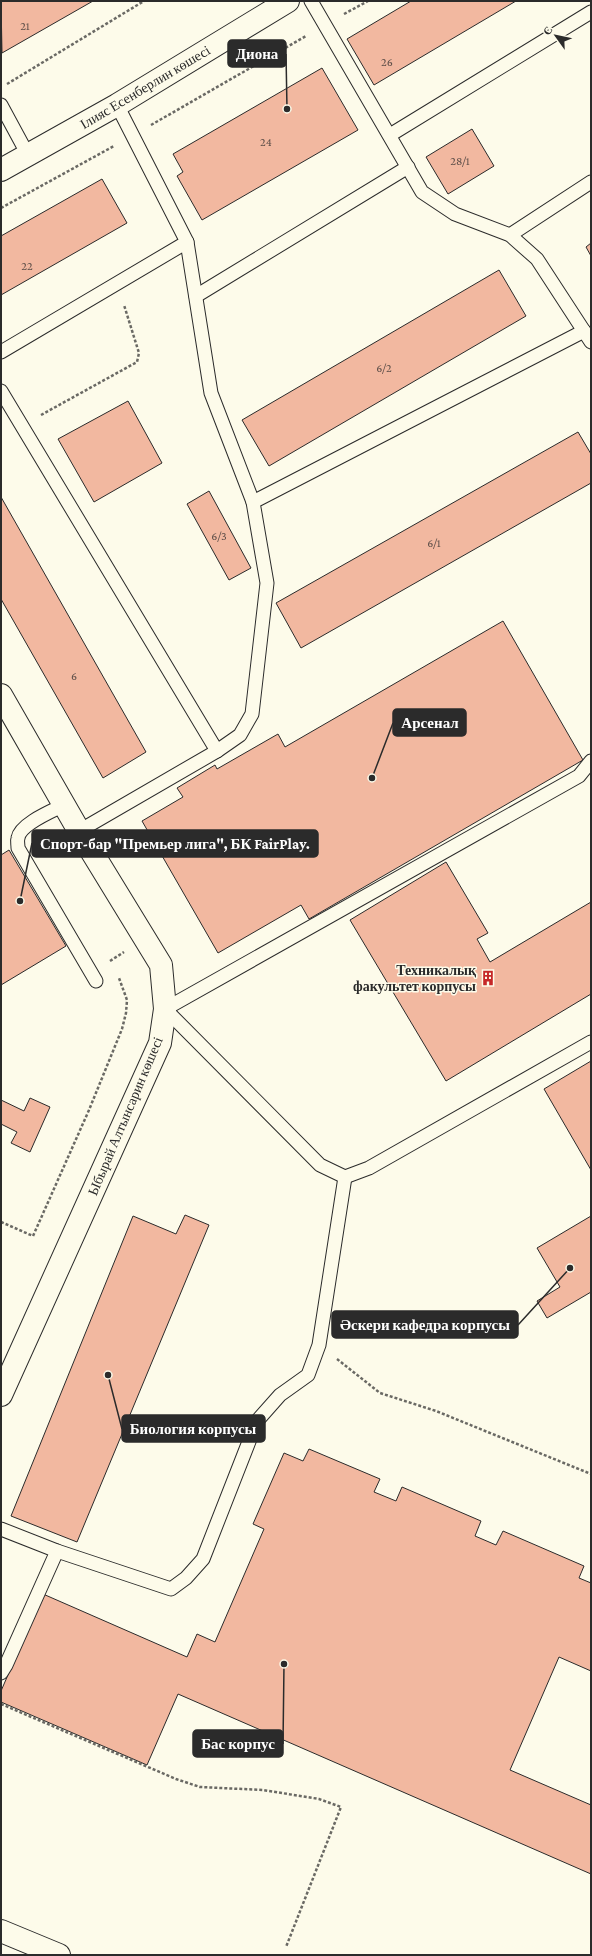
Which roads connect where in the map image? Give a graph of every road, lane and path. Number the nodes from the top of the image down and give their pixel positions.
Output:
1 (144, 1) edge
2 (288, 1) edge
3 (311, 1) edge
4 (368, 1) edge
5 (591, 12) edge
6 (325, 25) junction
7 (1, 87) edge
8 (1, 105) edge
9 (117, 105) junction
10 (390, 135) junction
11 (132, 136) junction
12 (28, 155) junction
13 (408, 166) junction
14 (1, 170) edge
15 (591, 182) edge
16 (1, 208) edge
17 (510, 234) junction
18 (187, 242) junction
19 (117, 283) junction
20 (196, 296) junction
21 (588, 337) edge
22 (1, 352) edge
23 (1, 391) edge
24 (22, 426) junction
25 (253, 502) junction
26 (1, 695) edge
27 (217, 751) junction
28 (591, 761) edge
29 (64, 805) junction
30 (79, 831) junction
31 (145, 940) junction
32 (113, 966) dead end
33 (116, 972) dead end
34 (96, 981) dead end
35 (165, 1009) junction
36 (591, 1042) edge
37 (345, 1177) junction
38 (1, 1222) edge
39 (319, 1345) junction
40 (1, 1395) edge
41 (591, 1474) edge
42 (1, 1528) edge
43 (57, 1551) junction
44 (1, 1673) edge
45 (1, 1704) edge
46 (1, 1932) edge
47 (286, 1947) dead end
48 (59, 1955) edge

1 - 7 path
2 - 9 street, Ілияс Есенберлин көшесі
3 - 6 lane
4 - 6 path
5 - 10 lane
6 - 10 lane
6 - 11 path
8 - 12 lane
9 - 11 lane
9 - 12 street, Ілияс Есенберлин көшесі
10 - 13 lane
11 - 16 path
11 - 18 lane
12 - 14 street, Ілияс Есенберлин көшесі
13 - 17 lane
13 - 20 lane
15 - 17 lane
17 - 21 lane
18 - 19 lane
18 - 20 lane
19 - 22 lane
19 - 24 path
20 - 25 lane
21 - 25 lane
23 - 24 lane
24 - 27 lane
25 - 27 lane
26 - 29 street, Ыбырай Алтынсарин көшесі
27 - 30 lane
28 - 35 lane
29 - 30 street, Ыбырай Алтынсарин көшесі
29 - 34 lane
30 - 31 street, Ыбырай Алтынсарин көшесі
31 - 32 path
31 - 35 street, Ыбырай Алтынсарин көшесі
33 - 38 path
35 - 37 lane
35 - 40 street, Ыбырай Алтынсарин көшесі
36 - 37 lane
37 - 39 lane
39 - 41 path
39 - 43 lane
42 - 43 lane
43 - 44 lane
45 - 47 path
46 - 48 street

